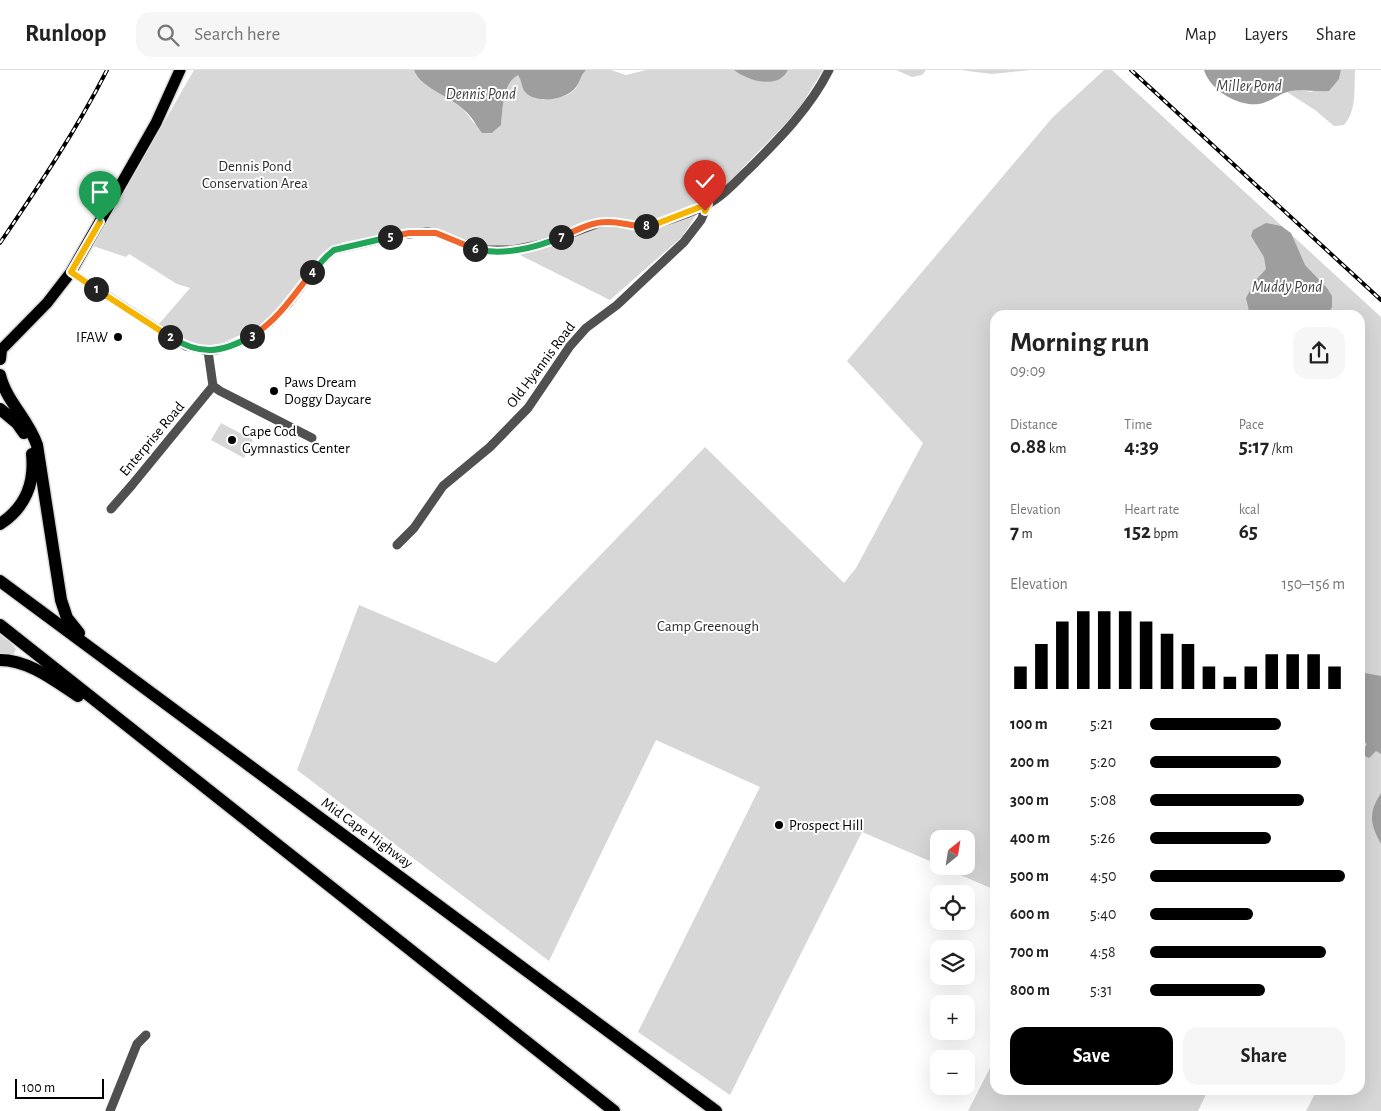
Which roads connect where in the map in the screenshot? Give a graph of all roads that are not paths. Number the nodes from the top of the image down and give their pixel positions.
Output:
1 (180, 70) edge
2 (829, 70) edge
3 (708, 204) junction
4 (71, 272) junction
5 (208, 351) junction
6 (0, 353) edge
7 (0, 375) edge
8 (213, 386) junction
9 (0, 394) edge
10 (0, 409) edge
11 (24, 419) junction
12 (312, 438) dead end
13 (111, 509) dead end
14 (0, 524) edge
15 (397, 545) dead end
16 (0, 581) edge
17 (0, 626) edge
18 (95, 651) junction
19 (0, 660) edge
20 (156, 749) junction
21 (146, 1035) dead end
22 (110, 1111) edge
23 (614, 1111) edge
24 (716, 1111) edge

1 - 4 main road
2 - 3 street
3 - 5 street
3 - 15 street, Old Hyannis Road
4 - 5 street
4 - 6 main road
5 - 8 street
7 - 11 highway
8 - 12 street
8 - 13 street, Enterprise Road
9 - 11 highway
10 - 14 highway
11 - 18 highway
16 - 18 highway, Mid Cape Highway
17 - 20 highway
18 - 24 highway, Mid Cape Highway
19 - 20 highway
20 - 23 highway
21 - 22 street

